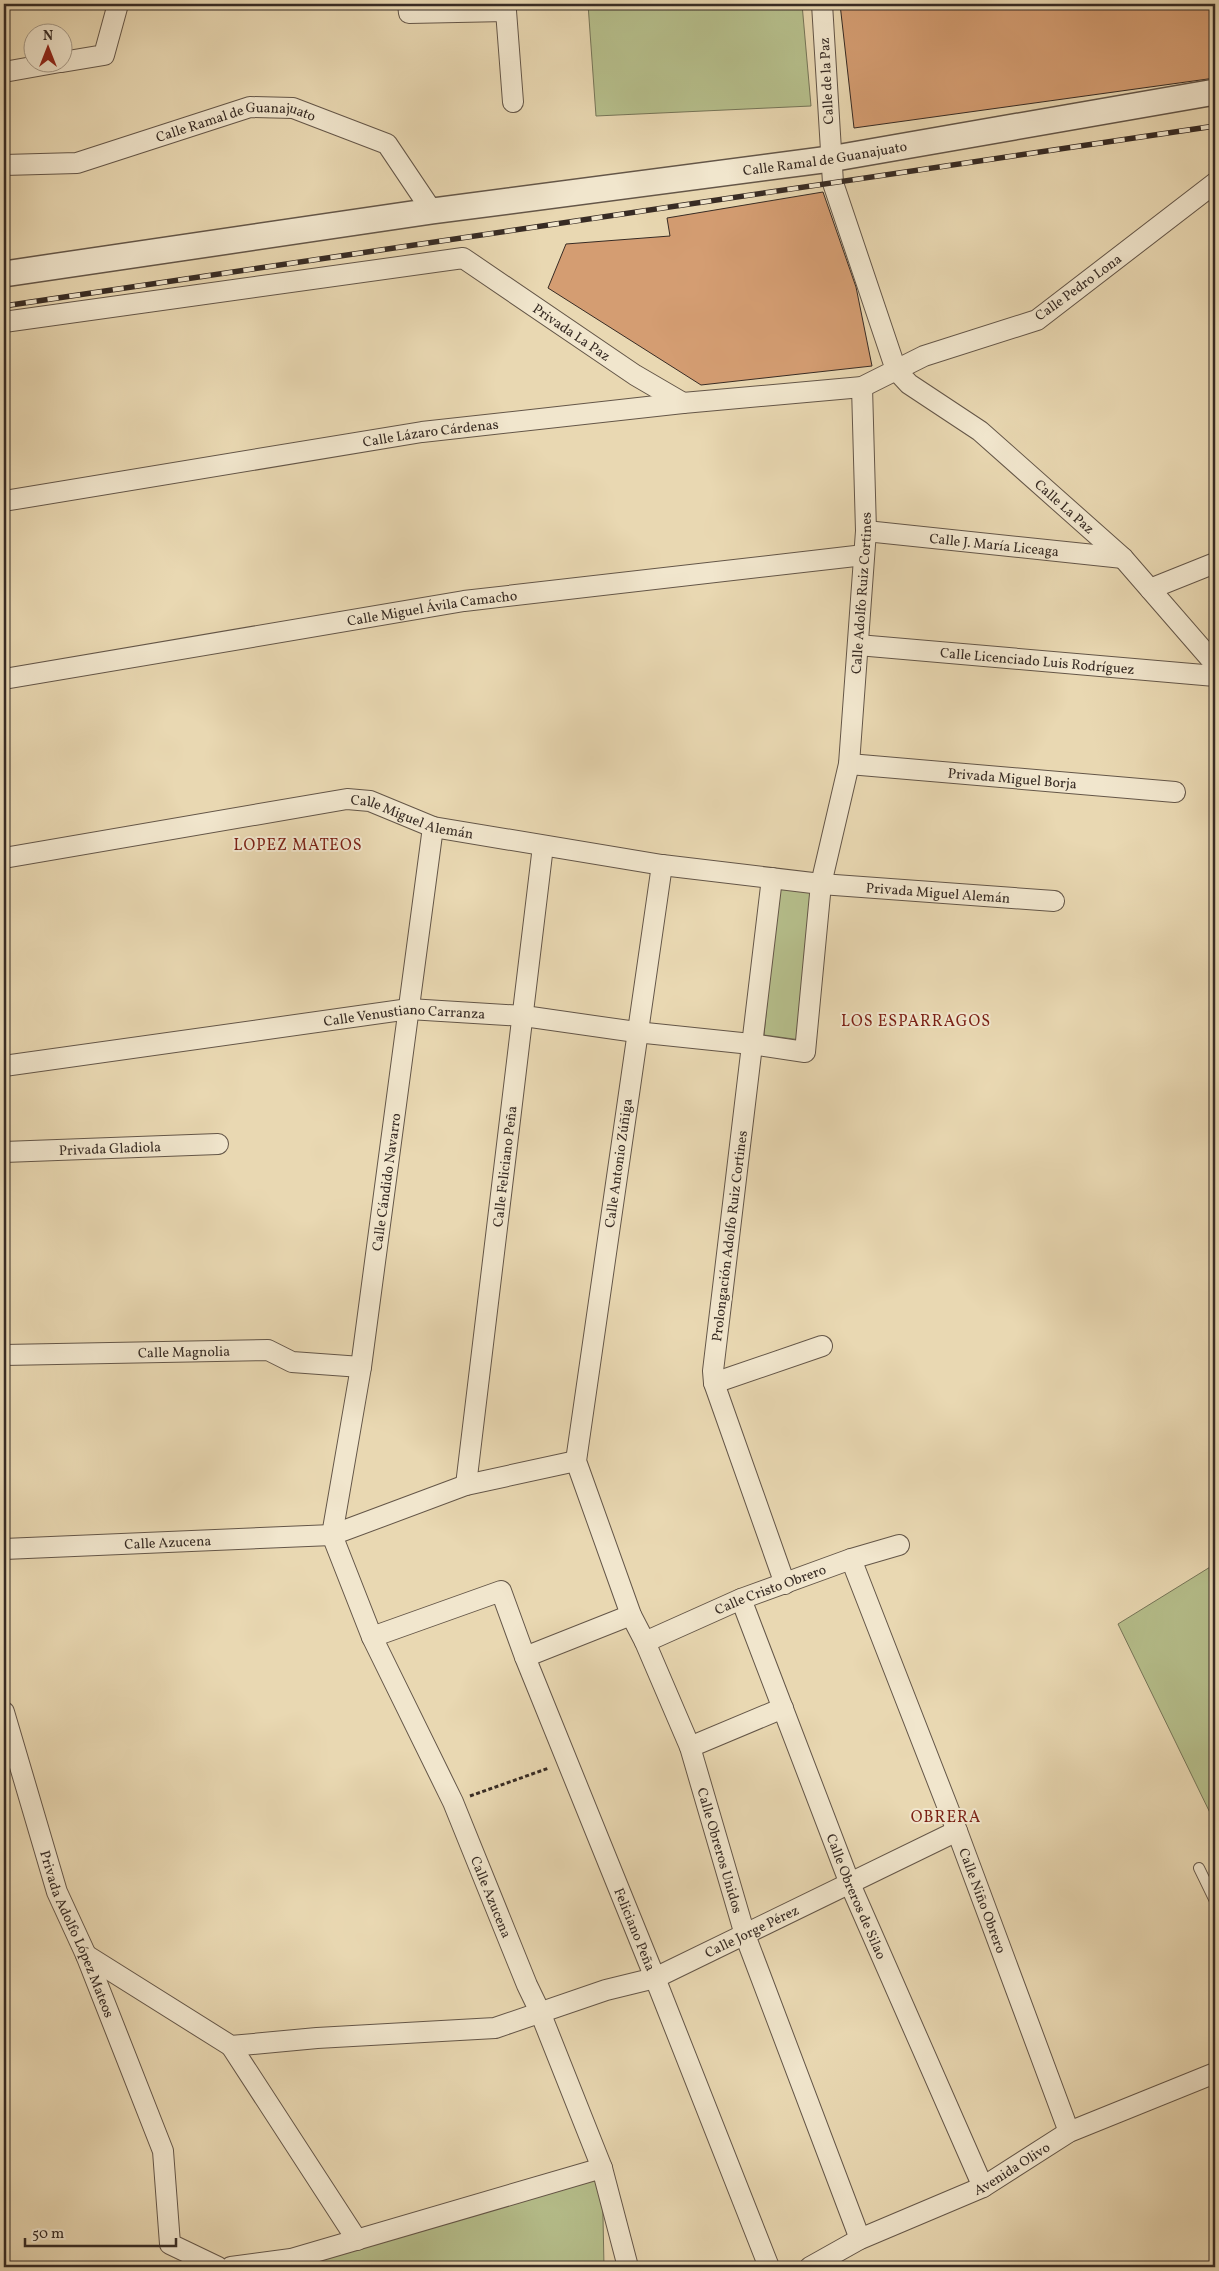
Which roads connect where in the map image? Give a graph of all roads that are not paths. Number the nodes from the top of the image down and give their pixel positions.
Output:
1 (118, 4) edge
2 (408, 4) edge
3 (822, 4) edge
4 (72, 60) edge
5 (22, 69) edge
6 (4, 72) edge
7 (1215, 92) edge
8 (513, 102) dead end
9 (830, 159) junction
10 (4, 164) edge
11 (1215, 183) edge
12 (432, 211) junction
13 (4, 274) edge
14 (4, 322) edge
15 (896, 370) junction
16 (862, 387) junction
17 (683, 403) junction
18 (4, 501) edge
19 (866, 531) junction
20 (864, 555) junction
21 (1122, 558) junction
22 (1215, 563) edge
23 (1150, 589) junction
24 (858, 645) junction
25 (1215, 664) edge
26 (1215, 676) edge
27 (4, 679) edge
28 (849, 764) junction
29 (1175, 792) dead end
30 (433, 827) junction
31 (543, 846) junction
32 (4, 858) edge
33 (662, 864) junction
34 (772, 878) junction
35 (821, 884) junction
36 (1054, 901) dead end
37 (409, 1009) junction
38 (524, 1016) junction
39 (636, 1032) junction
40 (751, 1044) junction
41 (805, 1052) joint
42 (4, 1066) edge
43 (218, 1144) dead end
44 (4, 1152) edge
45 (822, 1346) dead end
46 (4, 1355) edge
47 (361, 1367) junction
48 (714, 1383) junction
49 (576, 1461) junction
50 (466, 1485) junction
51 (332, 1535) junction
52 (899, 1545) dead end
53 (4, 1549) edge
54 (851, 1559) junction
55 (785, 1584) junction
56 (741, 1599) junction
57 (631, 1615) junction
58 (372, 1637) junction
59 (646, 1642) junction
60 (525, 1657) junction
61 (783, 1708) junction
62 (4, 1712) edge
63 (690, 1748) junction
64 (957, 1831) junction
65 (1199, 1868) dead end
66 (850, 1884) junction
67 (1215, 1902) edge
68 (745, 1935) junction
69 (86, 1955) junction
70 (655, 1978) junction
71 (540, 2012) junction
72 (231, 2046) junction
73 (1215, 2073) edge
74 (1069, 2132) junction
75 (602, 2168) junction
76 (983, 2187) junction
77 (357, 2240) junction
78 (860, 2240) junction
79 (218, 2267) edge
80 (230, 2267) edge
81 (628, 2267) edge
82 (768, 2267) edge
83 (810, 2267) edge

1 - 4 street
2 - 8 street
3 - 9 street, Calle de la Paz
5 - 6 street
7 - 9 street, Calle Ramal de Guanajuato
9 - 12 street, Calle Ramal de Guanajuato
9 - 15 street
10 - 12 street, Calle Ramal de Guanajuato
11 - 15 street, Calle Pedro Lona
12 - 13 street, Calle Ramal de Guanajuato
14 - 17 street, Privada La Paz
15 - 16 street
15 - 21 street, Calle La Paz
16 - 17 street, Calle Lázaro Cárdenas
16 - 19 street, Calle Adolfo Ruiz Cortines
17 - 18 street, Calle Lázaro Cárdenas
19 - 20 street, Calle Adolfo Ruiz Cortines
19 - 21 street, Calle J. María Liceaga
20 - 24 street, Calle Adolfo Ruiz Cortines
20 - 27 street, Calle Miguel Ávila Camacho
21 - 23 street, Calle La Paz
22 - 23 street
23 - 25 street, Calle La Paz
24 - 26 street, Calle Licenciado Luis Rodríguez
24 - 28 street, Calle Adolfo Ruiz Cortines
28 - 29 street, Privada Miguel Borja
28 - 35 street, Calle Adolfo Ruiz Cortines
30 - 31 street, Calle Miguel Alemán
30 - 32 street, Calle Miguel Alemán
30 - 37 street, Calle Cándido Navarro
31 - 33 street, Calle Miguel Alemán
31 - 38 street, Calle Feliciano Peña
33 - 34 street, Calle Miguel Alemán
33 - 39 street, Calle Antonio Zúñiga
34 - 35 street, Calle Miguel Alemán
34 - 40 street, Prolongación Adolfo Ruiz Cortines
35 - 36 street, Privada Miguel Alemán
35 - 41 street, Calle Adolfo Ruiz Cortines
37 - 38 street, Calle Venustiano Carranza
37 - 42 street, Calle Venustiano Carranza
37 - 47 street, Calle Cándido Navarro
38 - 39 street, Calle Venustiano Carranza
38 - 50 street, Calle Feliciano Peña
39 - 40 street, Calle Venustiano Carranza
39 - 49 street, Calle Antonio Zúñiga
40 - 41 street, Calle Venustiano Carranza
40 - 48 street, Prolongación Adolfo Ruiz Cortines
43 - 44 street, Privada Gladiola
45 - 48 street
46 - 47 street, Calle Magnolia
47 - 51 street, Calle Cándido Navarro
48 - 55 street, Prolongación Adolfo Ruiz Cortines
49 - 50 street, Calle Azucena
49 - 57 street, Calle Obreros Unidos
50 - 51 street, Calle Azucena
51 - 53 street, Calle Azucena
51 - 58 street, Calle Azucena
52 - 54 street, Calle Cristo Obrero
54 - 55 street, Calle Cristo Obrero
54 - 64 street, Calle Niño Obrero
55 - 56 street, Calle Cristo Obrero
56 - 59 street, Calle Cristo Obrero
56 - 61 street, Calle Obreros de Silao
57 - 59 street, Calle Obreros Unidos
57 - 60 street
58 - 60 street, Feliciano Peña
58 - 71 street, Calle Azucena
59 - 63 street, Calle Obreros Unidos
60 - 70 street, Feliciano Peña
61 - 63 street
61 - 66 street, Calle Obreros de Silao
62 - 69 street, Privada Adolfo López Mateos
63 - 68 street, Calle Obreros Unidos
64 - 66 street, Calle Jorge Pérez
64 - 74 street, Calle Niño Obrero
65 - 67 lane
66 - 68 street, Calle Jorge Pérez
66 - 76 street, Calle Obreros de Silao
68 - 70 street, Calle Jorge Pérez
68 - 78 street, Calle Obreros Unidos
69 - 72 street
69 - 79 street, Privada Adolfo López Mateos
70 - 71 street, Calle Jorge Pérez
70 - 82 street, Feliciano Peña
71 - 72 street, Calle Jorge Pérez
71 - 75 street, Calle Azucena
72 - 77 street
73 - 74 street, Avenida Olivo
74 - 76 street, Avenida Olivo
75 - 77 street
75 - 81 street, Calle Azucena
76 - 78 street, Avenida Olivo
77 - 80 street
78 - 83 street, Avenida Olivo

